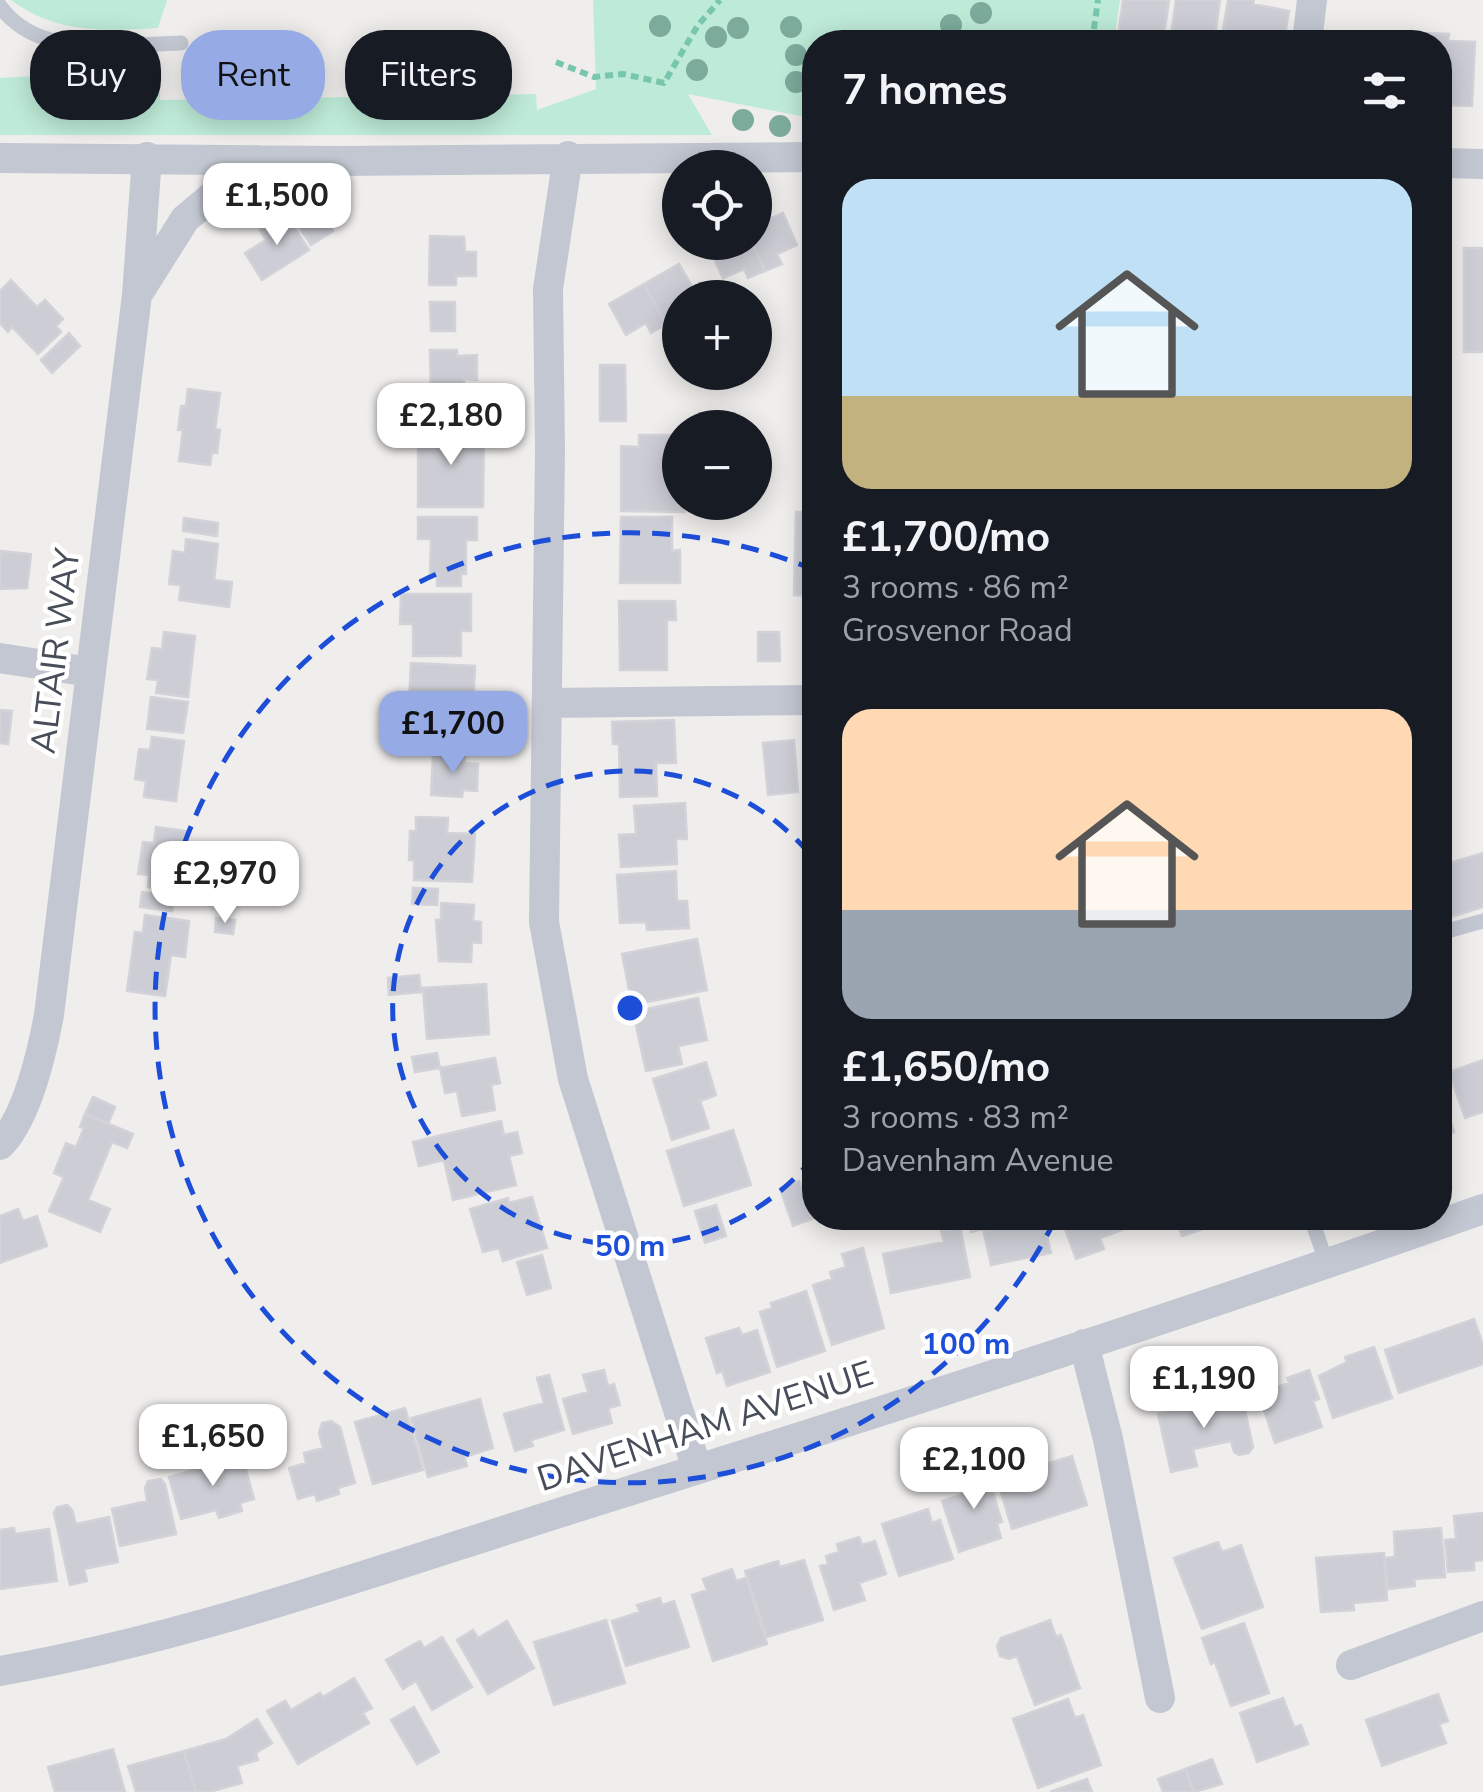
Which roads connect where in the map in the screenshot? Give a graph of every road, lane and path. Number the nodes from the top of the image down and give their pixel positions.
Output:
1 (720, 0) edge
2 (1098, 0) edge
3 (1312, 0) edge
4 (0, 6) edge
5 (1094, 30) edge
6 (1308, 30) edge
7 (181, 43) dead end
8 (556, 62) dead end
9 (568, 156) junction
10 (146, 157) junction
11 (802, 157) edge
12 (0, 158) edge
13 (256, 160) junction
14 (1452, 163) edge
15 (1483, 164) edge
16 (137, 295) junction
17 (0, 658) edge
18 (90, 672) junction
19 (802, 700) edge
20 (548, 703) junction
21 (1483, 921) edge
22 (1452, 930) edge
23 (0, 1145) edge
24 (1483, 1209) edge
25 (1452, 1220) edge
26 (1315, 1230) edge
27 (1423, 1230) edge
28 (1327, 1264) junction
29 (1084, 1344) junction
30 (697, 1469) junction
31 (1483, 1616) edge
32 (1351, 1664) dead end
33 (0, 1671) edge
34 (1160, 1698) dead end

1 - 8 path
2 - 5 path
3 - 6 street
4 - 7 lane
9 - 11 street
9 - 13 street
9 - 20 street
10 - 12 street
10 - 13 street
10 - 16 street, ALTAIR WAY
13 - 16 street
14 - 15 street
16 - 18 street, ALTAIR WAY
17 - 18 street
18 - 23 street, ALTAIR WAY
19 - 20 street
20 - 30 street
21 - 22 lane
24 - 25 street, DAVENHAM AVENUE
26 - 28 lane
27 - 28 street, DAVENHAM AVENUE
28 - 29 street, DAVENHAM AVENUE
29 - 30 street, DAVENHAM AVENUE
29 - 34 street
30 - 33 street, DAVENHAM AVENUE
31 - 32 street

